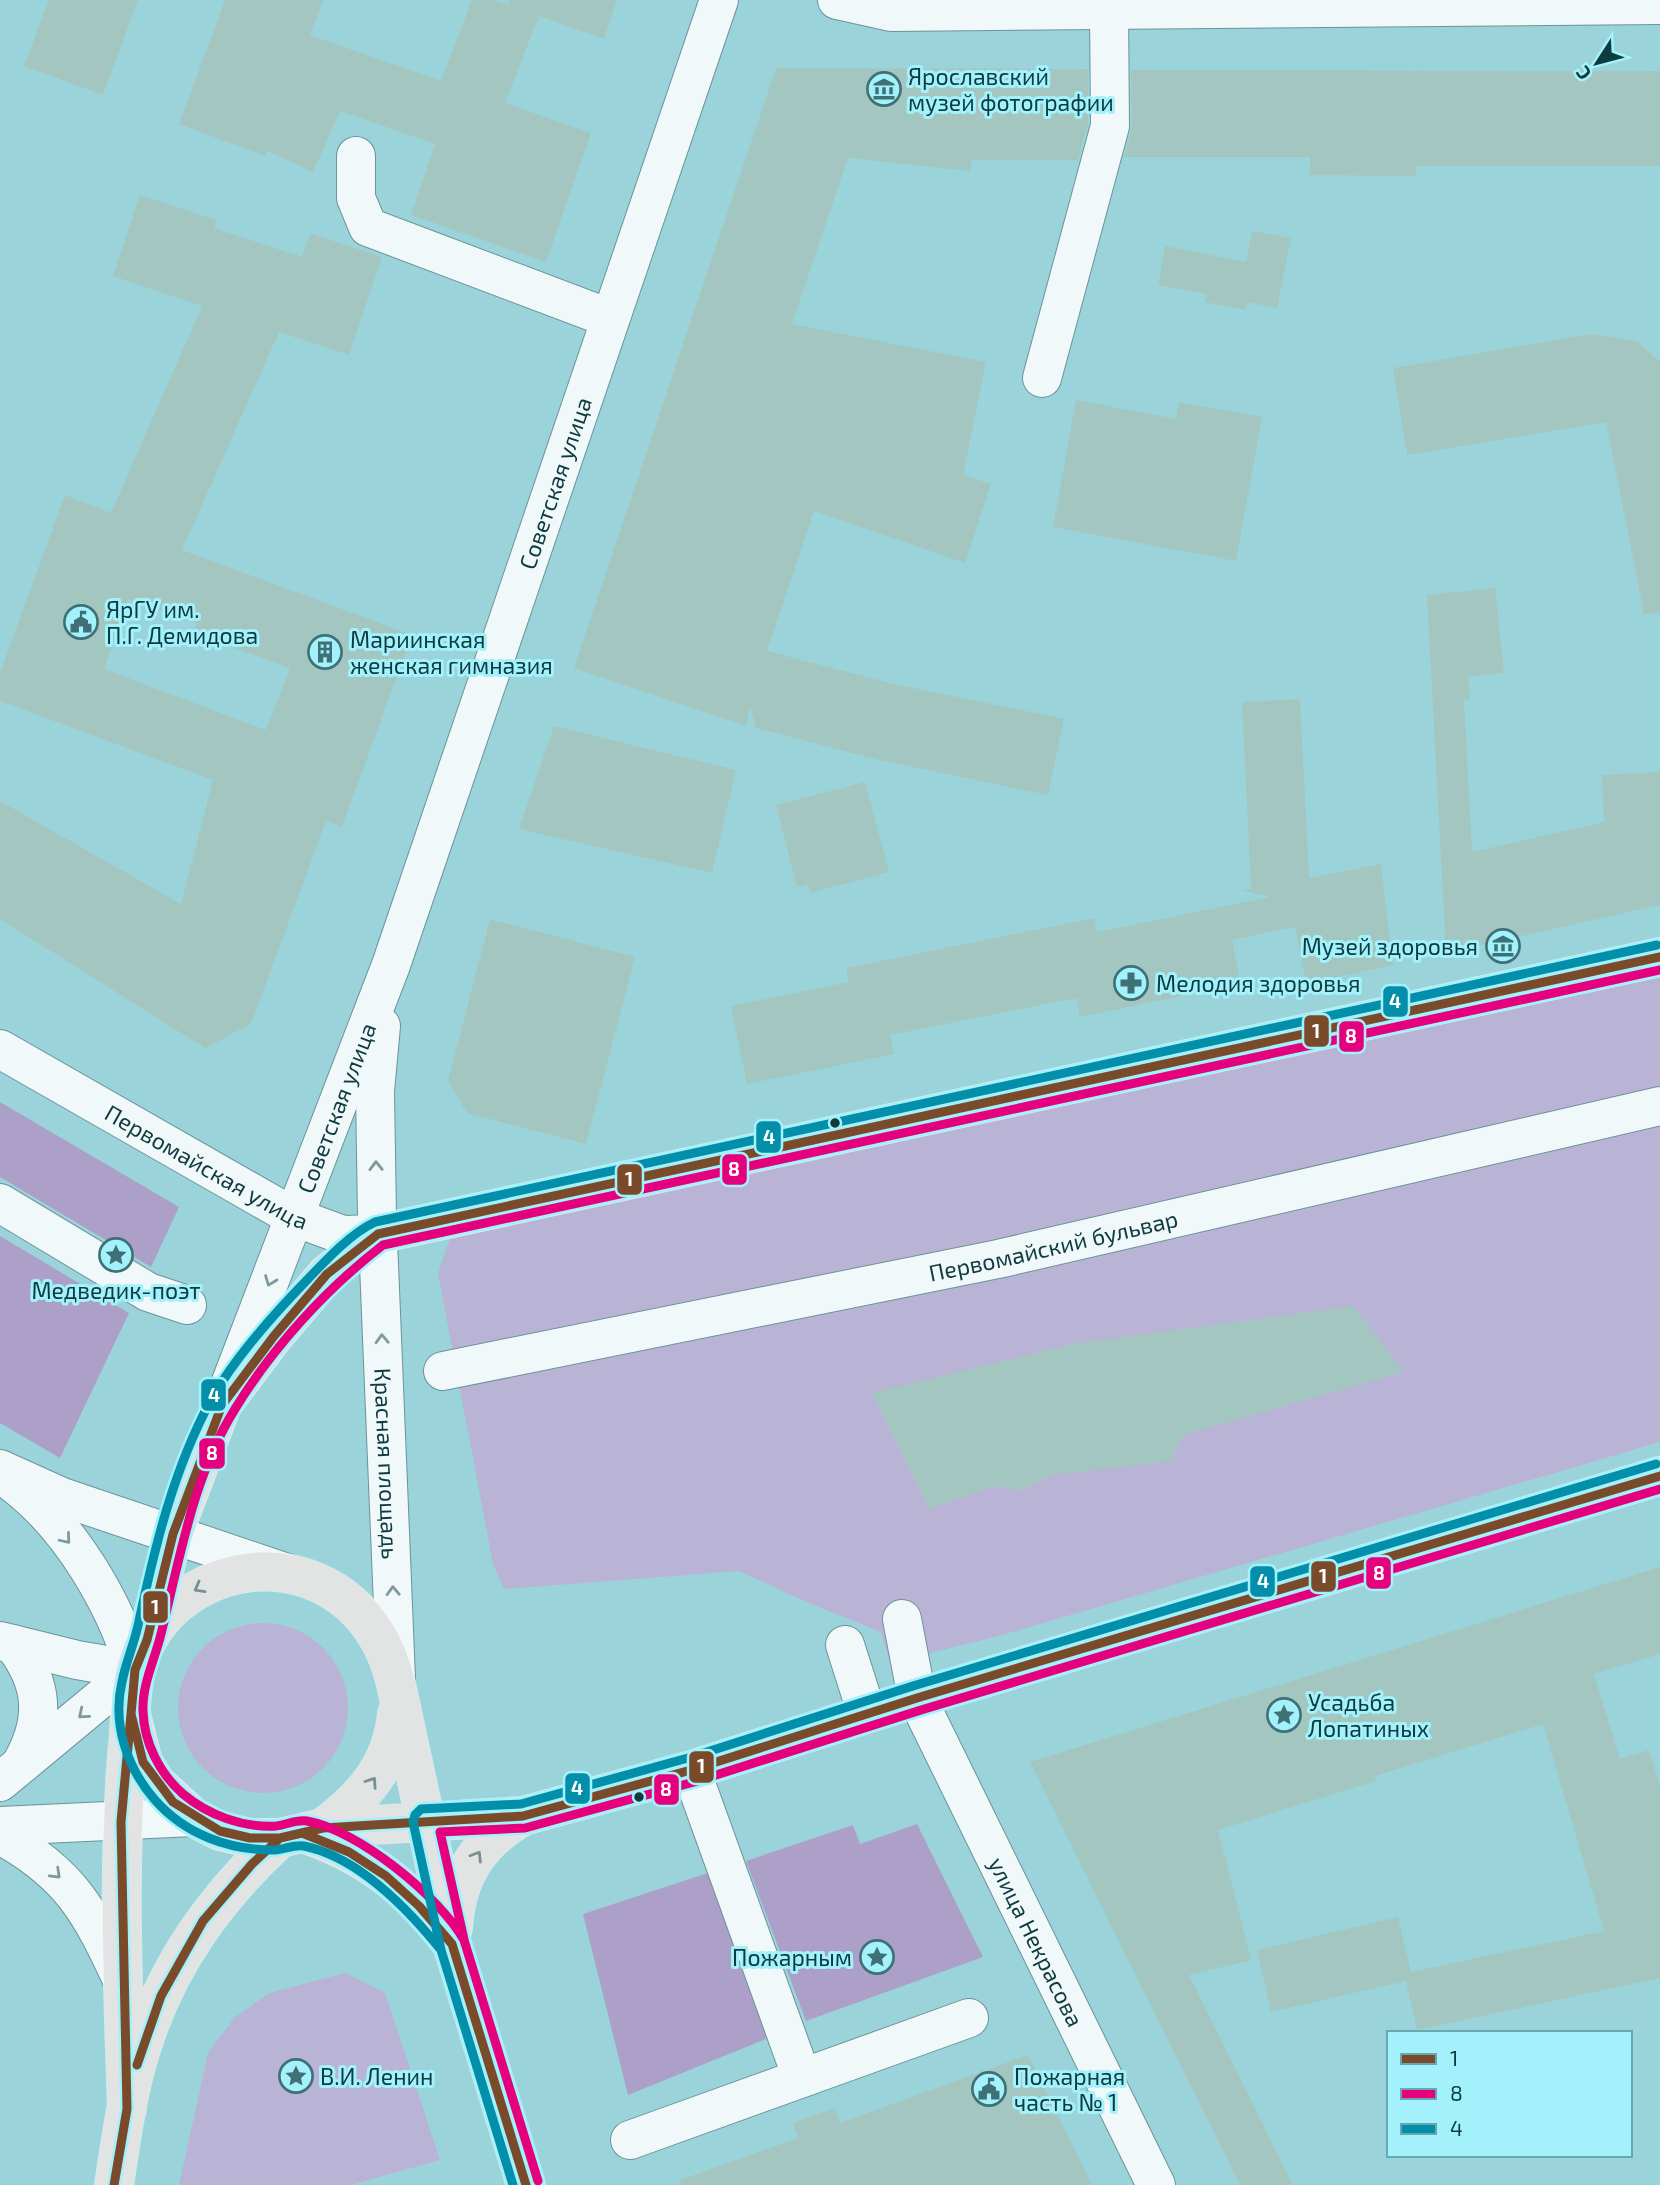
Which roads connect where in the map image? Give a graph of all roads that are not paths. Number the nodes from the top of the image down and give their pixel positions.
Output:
1 (719, 0) edge
2 (837, 0) edge
3 (1660, 5) edge
4 (1110, 10) junction
5 (356, 156) dead end
6 (609, 318) junction
7 (1042, 378) dead end
8 (1660, 957) edge
9 (391, 965) junction
10 (0, 1049) edge
11 (1660, 1107) edge
12 (0, 1203) edge
13 (294, 1217) junction
14 (378, 1234) junction
15 (187, 1305) dead end
16 (443, 1371) dead end
17 (222, 1405) junction
18 (0, 1472) edge
19 (1660, 1476) edge
20 (173, 1534) junction
21 (289, 1573) junction
22 (902, 1619) dead end
23 (6, 1642) edge
24 (845, 1645) dead end
25 (141, 1655) junction
26 (397, 1693) junction
27 (917, 1698) junction
28 (131, 1714) junction
29 (867, 1714) junction
30 (691, 1770) junction
31 (10, 1773) edge
32 (523, 1816) junction
33 (193, 1817) junction
34 (425, 1821) junction
35 (121, 1822) junction
36 (0, 1826) edge
37 (302, 1833) junction
38 (0, 1835) edge
39 (452, 1944) junction
40 (123, 1982) junction
41 (969, 2018) dead end
42 (802, 2078) junction
43 (127, 2109) junction
44 (629, 2140) dead end
45 (114, 2185) edge
46 (526, 2185) edge
47 (1156, 2185) edge

1 - 6 street, Советская улица
2 - 4 street
3 - 4 street
4 - 7 street
5 - 6 street
6 - 9 street, Советская улица
8 - 14 main road, Первомайская улица
9 - 13 street, Советская улица
14 -> 9 street, Советская улица
10 - 13 street, Первомайская улица
11 - 16 street, Первомайский бульвар
12 - 15 street
13 - 14 street, Первомайская улица
13 -> 17 street, Советская улица
14 - 17 main road, Красная площадь
26 -> 14 street, Красная площадь
17 - 20 main road, Красная площадь
18 - 20 street, Красная площадь
18 -> 25 street, Красная площадь
19 - 27 main road
20 - 21 street, Красная площадь
20 - 25 main road, Красная площадь
21 -> 25 main road, Красная площадь
21 - 26 main road, Красная площадь
22 - 27 street, улица Некрасова
23 - 25 street, Красная площадь
23 - 31 street, Красная площадь
24 - 29 street
25 - 28 main road, Красная площадь
25 -> 31 street, Красная площадь
26 - 34 main road, Красная площадь
37 -> 26 main road, Красная площадь
27 - 29 main road
27 - 47 street, улица Некрасова
28 - 33 main road, Красная площадь
28 - 35 main road, Красная площадь
29 - 30 main road
30 - 32 main road
30 - 42 street
32 - 34 main road
39 -> 32 main road
33 - 35 street, Красная площадь
33 - 37 main road, Красная площадь
34 - 37 main road, Красная площадь
34 - 39 main road
35 - 36 street, Красная площадь
35 - 40 main road, Красная площадь
37 - 39 main road
37 - 43 main road, Красная площадь
38 -> 40 street, Красная площадь
39 - 46 main road
40 - 43 main road, Красная площадь
41 - 42 street
42 - 44 street
43 - 45 main road

